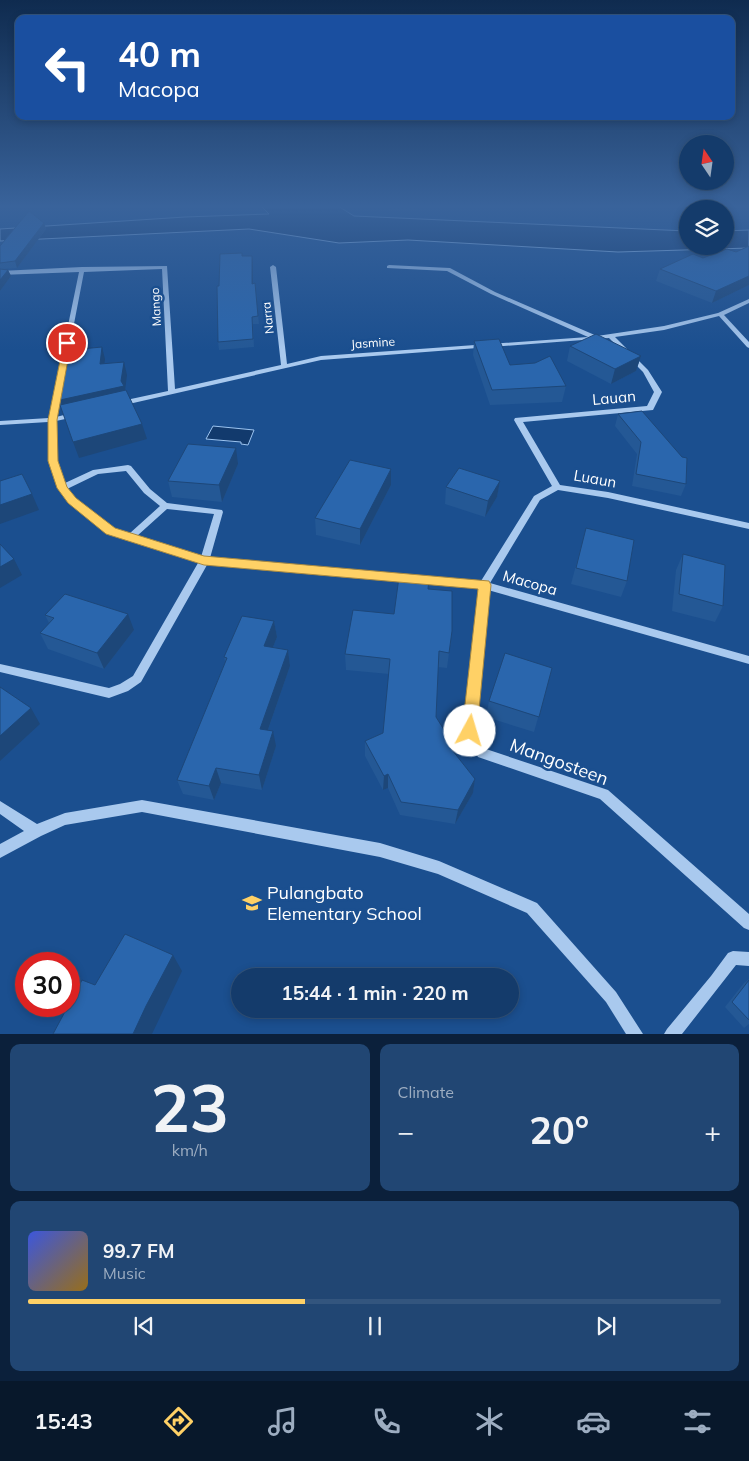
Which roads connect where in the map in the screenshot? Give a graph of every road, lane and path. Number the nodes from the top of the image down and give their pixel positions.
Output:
1 (389, 267) dead end
2 (273, 268) dead end
3 (82, 269) junction
4 (0, 273) edge
5 (749, 301) edge
6 (720, 314) junction
7 (610, 336) junction
8 (597, 338) junction
9 (749, 346) edge
10 (284, 366) junction
11 (172, 392) junction
12 (108, 407) edge
13 (80, 413) edge
14 (52, 420) junction
15 (518, 420) joint
16 (0, 423) edge
17 (557, 486) junction
18 (62, 488) junction
19 (165, 506) junction
20 (749, 526) edge
21 (130, 538) junction
22 (204, 561) junction
23 (484, 585) junction
24 (749, 660) edge
25 (0, 668) edge
26 (0, 807) edge
27 (36, 831) junction
28 (0, 851) edge
29 (749, 923) edge
30 (749, 959) edge
31 (635, 1034) edge
32 (672, 1034) edge

1 - 8 street
2 - 10 street, Narra
3 - 4 street, Mango
3 - 11 street, Mango
3 - 14 street, Macopa
5 - 6 street, Jasmine
6 - 7 street, Jasmine
6 - 9 street
7 - 8 street, Jasmine
7 - 15 street, Lauan
8 - 10 street, Jasmine
10 - 11 street, Jasmine
11 - 12 street, Jasmine
13 - 14 street
14 - 16 street
14 - 18 street, Macopa
15 - 17 street
17 - 20 street, Luaun
17 - 23 street, Luaun
18 - 19 street
18 - 21 street, Macopa
19 - 21 street
19 - 22 street
21 - 22 street, Macopa
22 - 23 street, Macopa
22 - 25 street
23 - 24 street, Macopa
23 - 29 street, Mangosteen
26 - 27 street
27 - 28 street
27 - 31 street
30 - 32 street

